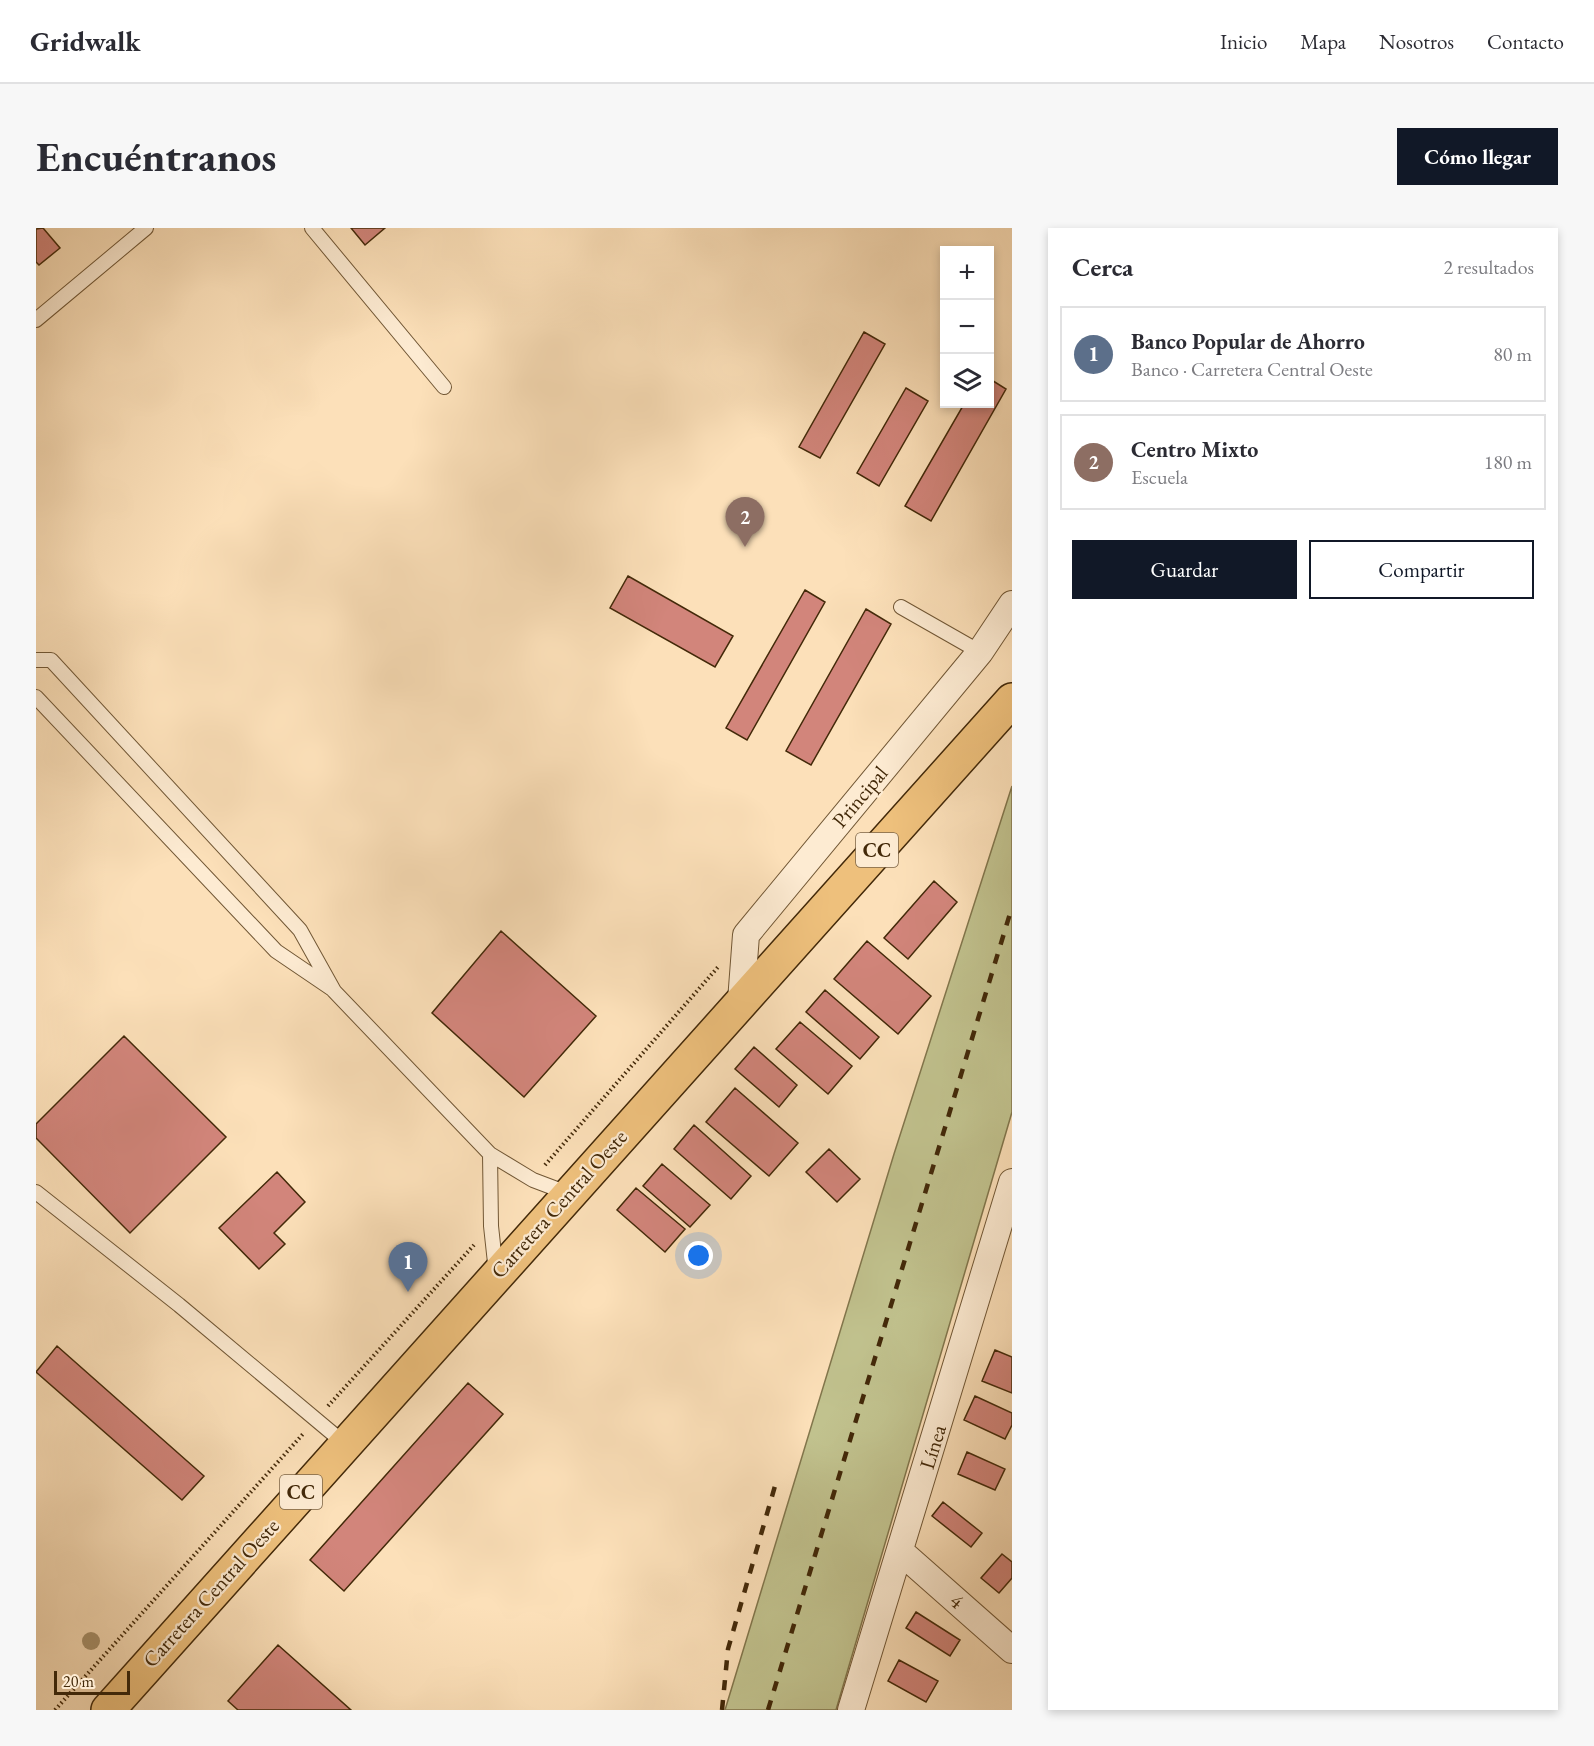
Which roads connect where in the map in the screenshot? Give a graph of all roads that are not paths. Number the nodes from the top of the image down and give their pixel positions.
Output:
1 (146, 228) edge
2 (312, 228) edge
3 (36, 320) edge
4 (444, 387) dead end
5 (1012, 604) edge
6 (901, 607) dead end
7 (980, 652) junction
8 (36, 660) edge
9 (36, 698) edge
10 (1012, 700) edge
11 (334, 991) junction
12 (741, 1001) junction
13 (490, 1154) junction
14 (1012, 1182) edge
15 (36, 1192) edge
16 (570, 1194) junction
17 (496, 1275) junction
18 (344, 1443) junction
19 (901, 1552) junction
20 (1012, 1650) edge
21 (108, 1710) edge
22 (851, 1710) edge

1 - 3 lane
2 - 4 lane
5 - 7 street, Principal
6 - 7 lane
7 - 12 street, Principal
8 - 11 lane
9 - 11 lane
10 - 12 main road, Carretera Central Oeste / CC
11 - 13 lane
12 - 16 main road, Carretera Central Oeste / CC
13 - 16 lane
13 - 17 lane
14 - 19 street, Línea
15 - 18 lane
16 - 17 main road, Carretera Central Oeste / CC
17 - 18 main road, Carretera Central Oeste / CC
18 - 21 main road, Carretera Central Oeste / CC
19 - 20 street, 4
19 - 22 street, Línea

